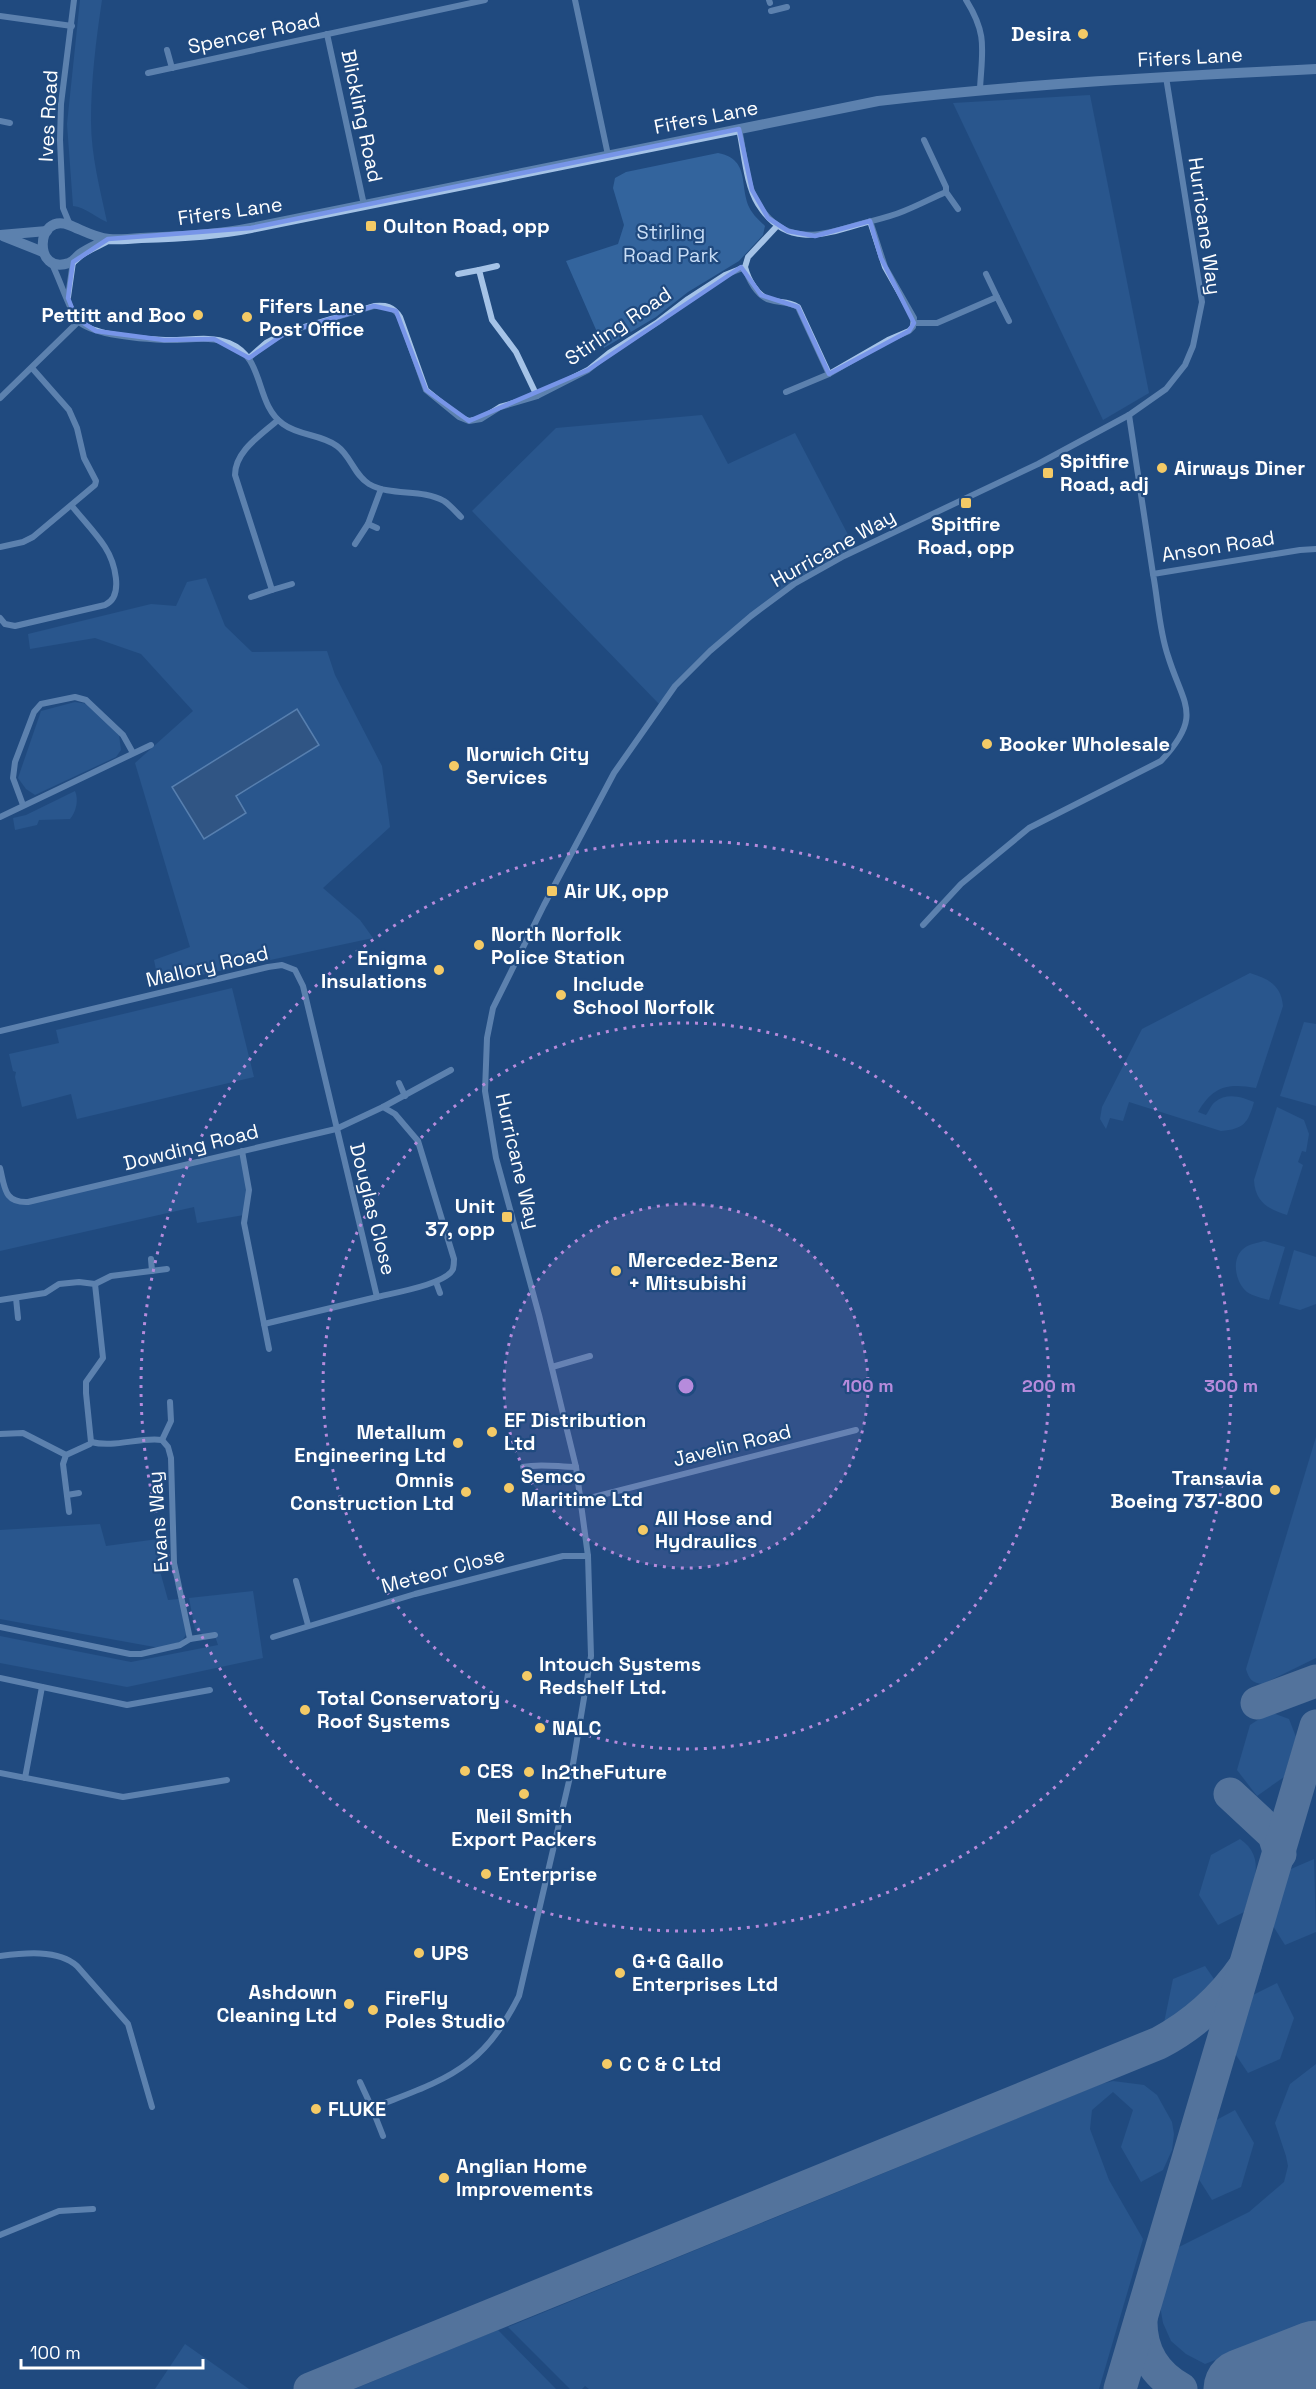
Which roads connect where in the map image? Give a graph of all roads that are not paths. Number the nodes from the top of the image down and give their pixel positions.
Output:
1 (74, 0) edge
2 (484, 0) edge
3 (575, 0) edge
4 (966, 0) edge
5 (787, 8) dead end
6 (771, 11) dead end
7 (0, 16) edge
8 (72, 26) junction
9 (327, 34) junction
10 (167, 50) dead end
11 (172, 68) junction
12 (1316, 69) edge
13 (148, 73) dead end
14 (1166, 76) junction
15 (980, 89) junction
16 (0, 121) edge
17 (10, 123) dead end
18 (739, 129) junction
19 (924, 140) dead end
20 (608, 155) junction
21 (946, 192) junction
22 (364, 206) junction
23 (63, 208) junction
24 (958, 209) dead end
25 (870, 221) junction
26 (777, 226) junction
27 (72, 227) junction
28 (51, 228) junction
29 (1, 236) edge
30 (108, 239) junction
31 (43, 252) junction
32 (76, 258) junction
33 (51, 261) junction
34 (497, 266) dead end
35 (745, 267) junction
36 (479, 270) junction
37 (458, 274) dead end
38 (986, 274) dead end
39 (997, 297) junction
40 (68, 298) junction
41 (79, 321) junction
42 (1009, 321) dead end
43 (914, 323) junction
44 (249, 358) junction
45 (32, 368) junction
46 (829, 374) junction
47 (786, 392) dead end
48 (537, 396) junction
49 (0, 398) edge
50 (1129, 415) junction
51 (278, 420) junction
52 (381, 489) junction
53 (72, 506) junction
54 (461, 517) dead end
55 (368, 524) junction
56 (377, 528) dead end
57 (355, 544) dead end
58 (0, 547) edge
59 (1316, 549) edge
60 (1153, 574) junction
61 (292, 584) dead end
62 (272, 590) junction
63 (251, 597) dead end
64 (0, 618) edge
65 (151, 745) dead end
66 (133, 753) junction
67 (23, 806) junction
68 (0, 817) edge
69 (923, 925) dead end
70 (0, 1031) edge
71 (451, 1070) dead end
72 (399, 1083) dead end
73 (405, 1096) junction
74 (383, 1107) junction
75 (336, 1129) junction
76 (242, 1151) junction
77 (0, 1168) edge
78 (151, 1259) dead end
79 (167, 1269) dead end
80 (152, 1271) junction
81 (436, 1281) junction
82 (95, 1284) junction
83 (440, 1293) dead end
84 (377, 1297) junction
85 (16, 1298) junction
86 (0, 1300) edge
87 (18, 1318) dead end
88 (264, 1324) junction
89 (269, 1349) dead end
90 (590, 1356) dead end
91 (552, 1367) junction
92 (170, 1402) dead end
93 (856, 1430) dead end
94 (0, 1434) edge
95 (162, 1440) junction
96 (91, 1442) junction
97 (66, 1455) junction
98 (523, 1467) dead end
99 (576, 1467) junction
100 (80, 1493) dead end
101 (67, 1495) junction
102 (582, 1500) junction
103 (69, 1512) dead end
104 (588, 1556) junction
105 (296, 1581) dead end
106 (308, 1624) junction
107 (0, 1627) edge
108 (215, 1635) dead end
109 (273, 1636) dead end
110 (190, 1639) junction
111 (0, 1678) edge
112 (42, 1687) junction
113 (210, 1690) dead end
114 (0, 1773) edge
115 (25, 1778) junction
116 (227, 1779) dead end
117 (0, 1956) edge
118 (360, 2082) dead end
119 (152, 2107) dead end
120 (372, 2108) junction
121 (383, 2136) dead end
122 (93, 2209) dead end
123 (0, 2235) edge

1 - 8 street, Ives Road
2 - 9 street, Spencer Road
3 - 20 street
4 - 15 street
5 - 6 street
7 - 8 street
8 - 23 street, Ives Road
9 - 11 street, Spencer Road
9 - 22 street, Blickling Road
10 - 11 street, Spencer Road
11 - 13 street, Spencer Road
12 - 14 street, Fifers Lane
14 - 15 street, Fifers Lane
14 - 50 street, Hurricane Way
15 - 18 street, Fifers Lane
16 - 17 street
18 - 20 street, Fifers Lane
18 - 26 street
19 - 21 street
20 - 22 street, Fifers Lane
21 - 24 street
21 - 25 street
22 - 30 street, Fifers Lane
23 - 27 street, Ives Road
23 - 28 street, Ives Road
25 - 26 street
25 - 43 street
26 - 35 street
27 - 28 street, Fifers Lane
27 - 30 street, Fifers Lane
27 - 32 street
28 - 29 street, Fifers Lane
28 - 31 street
29 - 31 street, Fifers Lane
30 - 32 street, Fifers Lane
31 - 33 street, Fifers Lane
32 - 33 street
32 - 40 street
33 - 40 street
34 - 36 street
35 - 46 street
35 - 48 street, Stirling Road
36 - 37 street
36 - 48 street
38 - 39 street
39 - 42 street
39 - 43 street
40 - 41 street
41 - 44 street
41 - 45 street
43 - 46 street
44 - 48 street, Stirling Road
44 - 51 street
45 - 49 street
45 - 53 street
46 - 47 street
50 - 60 street
50 - 91 street, Hurricane Way
51 - 52 street
51 - 62 street
52 - 54 street
52 - 55 street
53 - 58 street
53 - 64 street
55 - 56 street
55 - 57 street
59 - 60 street, Anson Road
60 - 69 street, Anson Road
61 - 62 street
62 - 63 street
65 - 66 street
66 - 67 street
66 - 67 street
67 - 68 street
70 - 75 street, Mallory Road
71 - 73 street, Dowding Road
72 - 73 street
73 - 74 street, Dowding Road
74 - 75 street, Dowding Road
74 - 81 street
75 - 76 street, Dowding Road
75 - 84 street, Douglas Close
76 - 77 street, Dowding Road
76 - 88 street
78 - 80 street
79 - 80 street
80 - 82 street
81 - 83 street
81 - 84 street, Douglas Close
82 - 85 street
82 - 96 street
84 - 88 street, Douglas Close
85 - 86 street
85 - 87 street
88 - 89 street
90 - 91 street
91 - 99 street, Hurricane Way
92 - 95 street
93 - 102 street, Javelin Road
94 - 97 street
95 - 96 street
95 - 110 street, Evans Way
96 - 97 street
97 - 101 street
98 - 99 street
99 - 102 street, Hurricane Way
100 - 101 street
101 - 103 street
102 - 104 street, Hurricane Way
104 - 106 street, Meteor Close
104 - 120 street, Hurricane Way
105 - 106 street
106 - 109 street, Meteor Close
107 - 110 street
108 - 110 street
111 - 112 street
112 - 113 street
112 - 115 street
114 - 115 street
115 - 116 street
117 - 119 street
118 - 120 street
120 - 121 street
122 - 123 street

